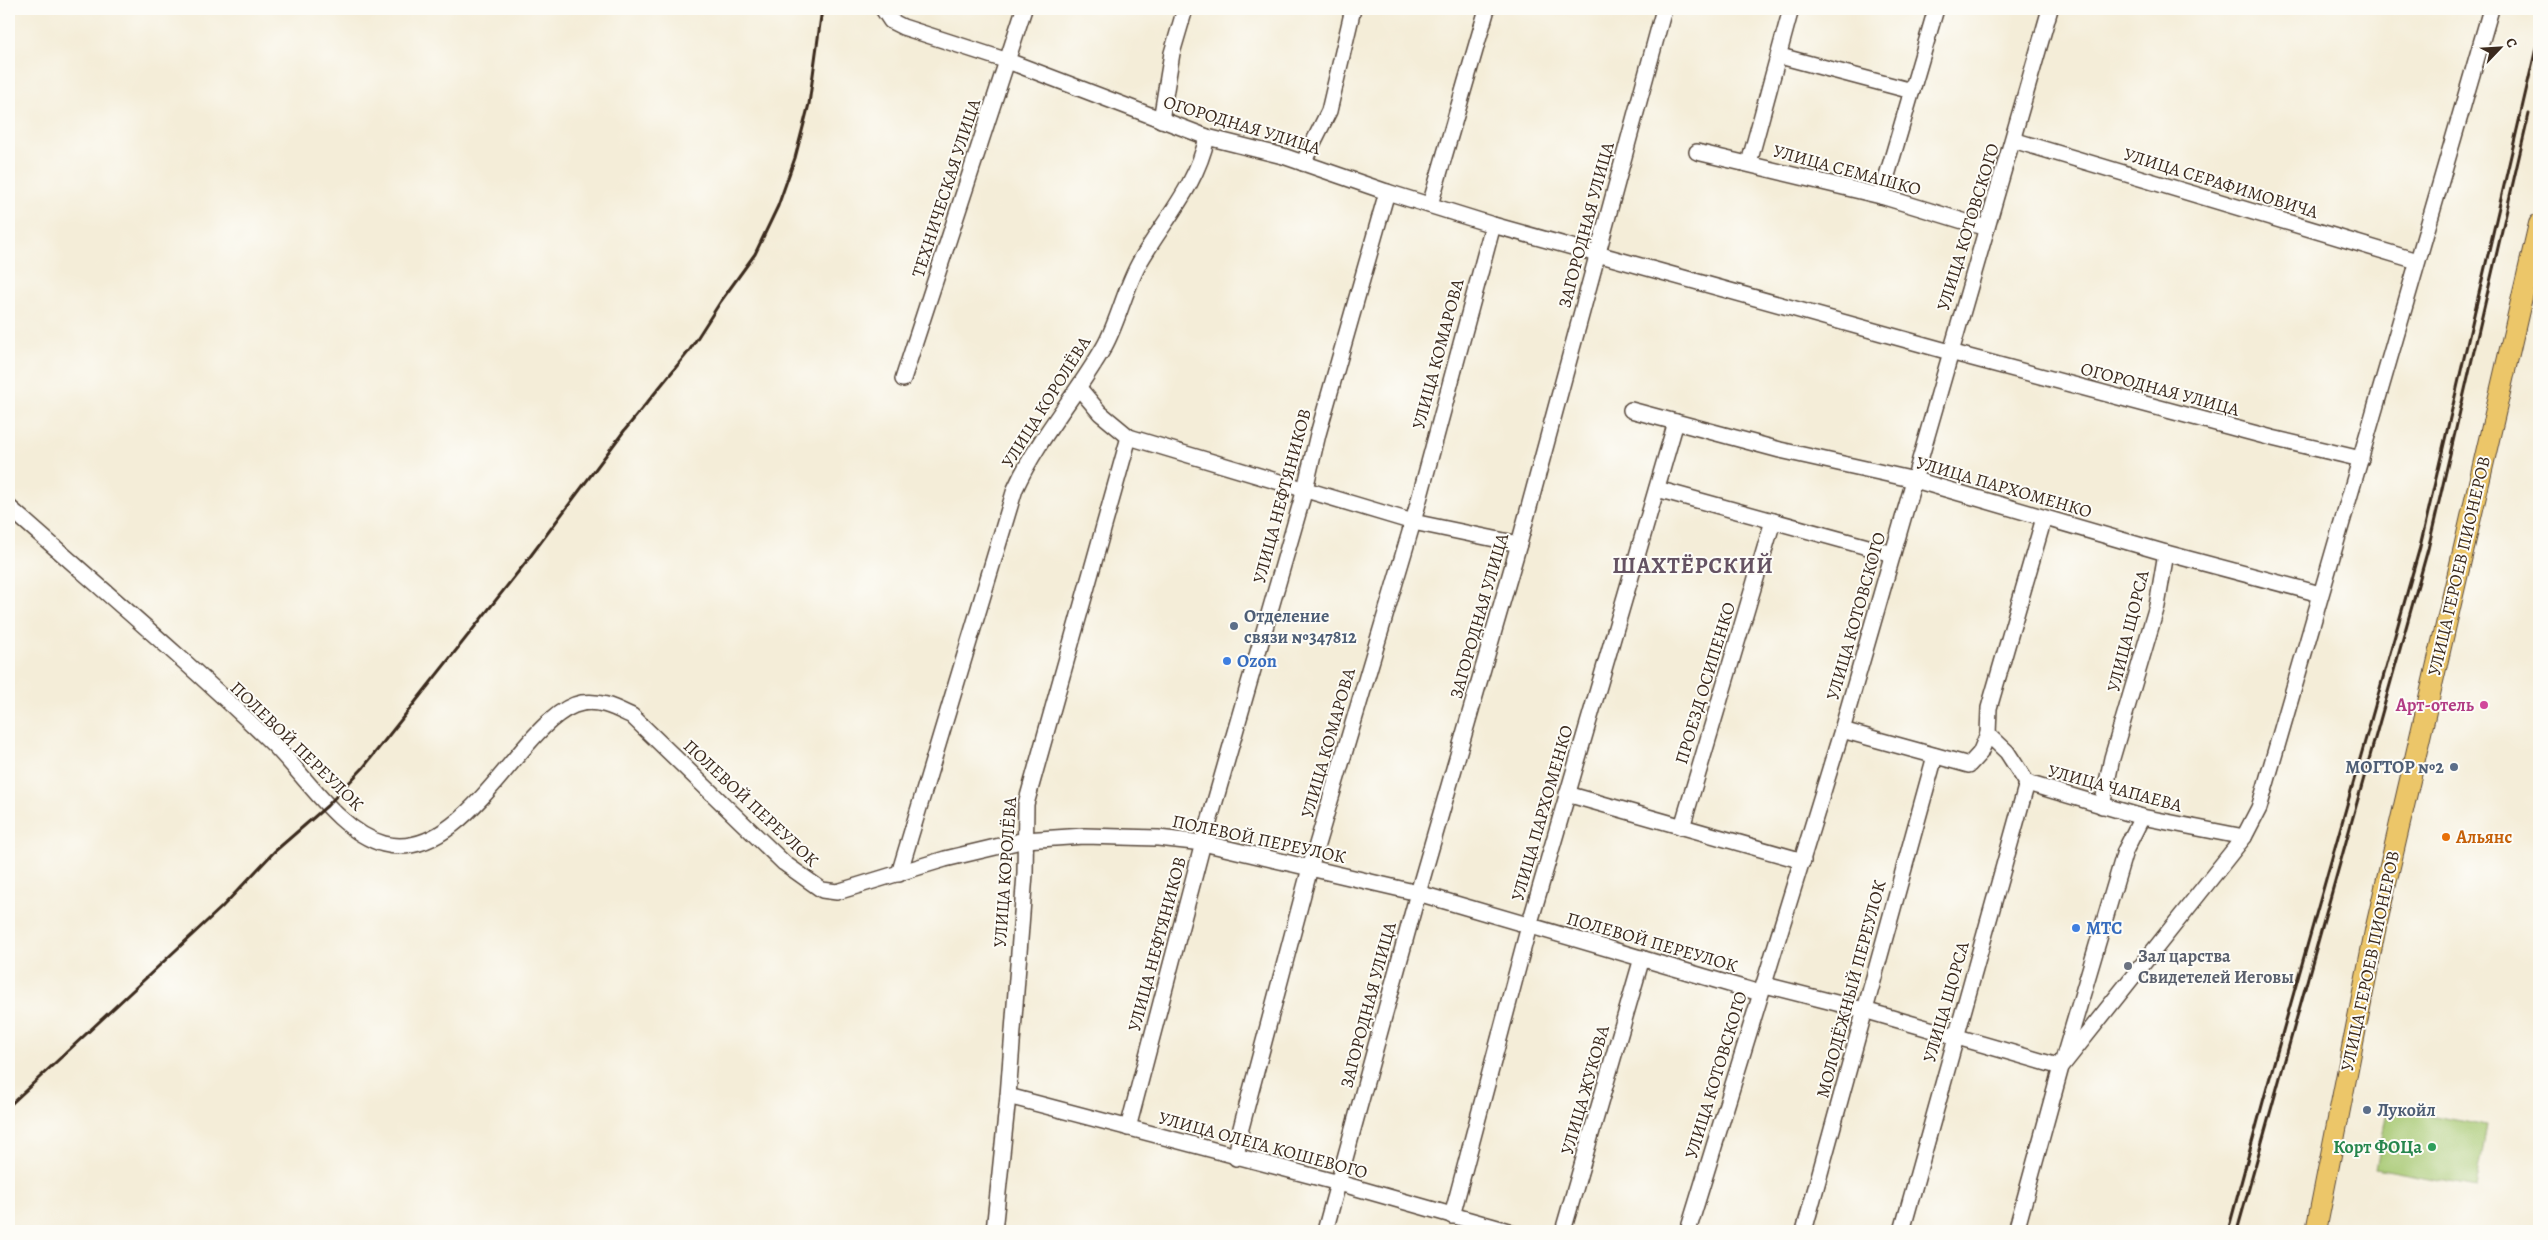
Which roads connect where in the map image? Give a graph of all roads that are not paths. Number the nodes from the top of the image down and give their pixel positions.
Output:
1 (1024, 9) edge
2 (1186, 9) edge
3 (1353, 9) edge
4 (1487, 9) edge
5 (1664, 9) edge
6 (1791, 9) edge
7 (1936, 9) edge
8 (2050, 9) edge
9 (2488, 9) edge
10 (884, 11) edge
11 (1780, 56) junction
12 (1008, 61) junction
13 (1912, 91) junction
14 (1161, 120) junction
15 (1207, 137) junction
16 (2013, 140) junction
17 (1697, 152) dead end
18 (1303, 163) junction
19 (1749, 163) junction
20 (1387, 192) junction
21 (1881, 196) junction
22 (1430, 205) junction
23 (2539, 224) edge
24 (1493, 225) junction
25 (1986, 228) junction
26 (1598, 252) junction
27 (2417, 261) junction
28 (1950, 352) junction
29 (903, 379) dead end
30 (1079, 388) junction
31 (1631, 410) dead end
32 (1676, 422) junction
33 (1129, 437) junction
34 (2361, 459) junction
35 (1915, 480) junction
36 (1305, 489) junction
37 (1657, 489) junction
38 (9, 507) edge
39 (2044, 518) junction
40 (1773, 521) junction
41 (1413, 522) junction
42 (1519, 544) junction
43 (2166, 553) junction
44 (1893, 554) junction
45 (2320, 594) junction
46 (1842, 730) junction
47 (1988, 734) junction
48 (1935, 756) junction
49 (2027, 783) junction
50 (1567, 794) junction
51 (2102, 806) junction
52 (2142, 817) junction
53 (1682, 826) junction
54 (2244, 837) junction
55 (1025, 840) junction
56 (1202, 843) junction
57 (1803, 862) junction
58 (1310, 868) junction
59 (899, 874) junction
60 (1418, 893) junction
61 (1529, 926) junction
62 (1642, 958) junction
63 (1762, 989) junction
64 (1864, 1010) junction
65 (1956, 1037) junction
66 (2060, 1067) junction
67 (1008, 1096) junction
68 (1128, 1128) junction
69 (1236, 1158) junction
70 (1339, 1183) junction
71 (1452, 1216) junction
72 (994, 1231) edge
73 (1325, 1231) edge
74 (1508, 1231) edge
75 (1562, 1231) edge
76 (1688, 1231) edge
77 (1804, 1231) edge
78 (1902, 1231) edge
79 (2016, 1231) edge
80 (2316, 1231) edge

1 - 12 street, ТЕХНИЧЕСКАЯ УЛИЦА
2 - 14 street
3 - 18 street
4 - 22 street
5 - 26 street, ЗАГОРОДНАЯ УЛИЦА
6 - 11 street
7 - 13 street
8 - 16 street, УЛИЦА КОТОВСКОГО
9 - 27 street
10 - 12 street, ОГОРОДНАЯ УЛИЦА
11 - 13 street
11 - 19 street
12 - 14 street, ОГОРОДНАЯ УЛИЦА
12 - 29 street, ТЕХНИЧЕСКАЯ УЛИЦА
13 - 21 street
14 - 15 street, ОГОРОДНАЯ УЛИЦА
15 - 18 street, ОГОРОДНАЯ УЛИЦА
15 - 30 street, УЛИЦА КОРОЛЁВА
16 - 25 street, УЛИЦА КОТОВСКОГО
16 - 27 street, УЛИЦА СЕРАФИМОВИЧА
17 - 19 street, УЛИЦА СЕМАШКО
18 - 20 street, ОГОРОДНАЯ УЛИЦА
19 - 21 street, УЛИЦА СЕМАШКО
20 - 22 street, ОГОРОДНАЯ УЛИЦА
20 - 36 street, УЛИЦА НЕФТЯНИКОВ
21 - 25 street, УЛИЦА СЕМАШКО
22 - 24 street, ОГОРОДНАЯ УЛИЦА
23 - 80 main road, УЛИЦА ГЕРОЕВ ПИОНЕРОВ
24 - 26 street, ОГОРОДНАЯ УЛИЦА
24 - 41 street, УЛИЦА КОМАРОВА
25 - 28 street, УЛИЦА КОТОВСКОГО
26 - 28 street, ОГОРОДНАЯ УЛИЦА
26 - 42 street, ЗАГОРОДНАЯ УЛИЦА
27 - 34 street
28 - 34 street, ОГОРОДНАЯ УЛИЦА
28 - 35 street, УЛИЦА КОТОВСКОГО
30 - 33 street
30 - 59 street, УЛИЦА КОРОЛЁВА
31 - 32 street, УЛИЦА ПАРХОМЕНКО
32 - 35 street, УЛИЦА ПАРХОМЕНКО
32 - 37 street, УЛИЦА ПАРХОМЕНКО
33 - 36 street
33 - 55 street, УЛИЦА КОРОЛЁВА
34 - 45 street
35 - 39 street, УЛИЦА ПАРХОМЕНКО
35 - 44 street, УЛИЦА КОТОВСКОГО
36 - 41 street
36 - 56 street, УЛИЦА НЕФТЯНИКОВ
37 - 40 street
37 - 50 street, УЛИЦА ПАРХОМЕНКО
38 - 59 street, ПОЛЕВОЙ ПЕРЕУЛОК
39 - 43 street, УЛИЦА ПАРХОМЕНКО
39 - 47 street
40 - 44 street
40 - 53 street, ПРОЕЗД ОСИПЕНКО
41 - 42 street
41 - 58 street, УЛИЦА КОМАРОВА
42 - 60 street, ЗАГОРОДНАЯ УЛИЦА
43 - 45 street, УЛИЦА ПАРХОМЕНКО
43 - 51 street, УЛИЦА ЩОРСА
44 - 46 street, УЛИЦА КОТОВСКОГО
45 - 54 street
46 - 48 street
46 - 57 street, УЛИЦА КОТОВСКОГО
47 - 48 street
47 - 49 street, УЛИЦА ЧАПАЕВА
48 - 64 street, МОЛОДЁЖНЫЙ ПЕРЕУЛОК
49 - 51 street, УЛИЦА ЧАПАЕВА
49 - 65 street, УЛИЦА ЩОРСА
50 - 53 street
50 - 61 street, УЛИЦА ПАРХОМЕНКО
51 - 52 street, УЛИЦА ЧАПАЕВА
52 - 54 street, УЛИЦА ЧАПАЕВА
52 - 66 street
53 - 57 street
54 - 66 street
55 - 56 street, ПОЛЕВОЙ ПЕРЕУЛОК
55 - 59 street, ПОЛЕВОЙ ПЕРЕУЛОК
55 - 67 street, УЛИЦА КОРОЛЁВА
56 - 58 street, ПОЛЕВОЙ ПЕРЕУЛОК
56 - 68 street, УЛИЦА НЕФТЯНИКОВ
57 - 63 street, УЛИЦА КОТОВСКОГО
58 - 60 street, ПОЛЕВОЙ ПЕРЕУЛОК
58 - 69 street, УЛИЦА КОМАРОВА
60 - 61 street, ПОЛЕВОЙ ПЕРЕУЛОК
60 - 70 street, ЗАГОРОДНАЯ УЛИЦА
61 - 62 street, ПОЛЕВОЙ ПЕРЕУЛОК
61 - 71 street, УЛИЦА ПАРХОМЕНКО
62 - 63 street, ПОЛЕВОЙ ПЕРЕУЛОК
62 - 75 street, УЛИЦА ЖУКОВА
63 - 64 street, ПОЛЕВОЙ ПЕРЕУЛОК
63 - 76 street, УЛИЦА КОТОВСКОГО
64 - 65 street, ПОЛЕВОЙ ПЕРЕУЛОК
64 - 77 street, МОЛОДЁЖНЫЙ ПЕРЕУЛОК
65 - 66 street, ПОЛЕВОЙ ПЕРЕУЛОК
65 - 78 street, УЛИЦА ЩОРСА
66 - 79 street
67 - 68 street, УЛИЦА ОЛЕГА КОШЕВОГО
67 - 72 street, УЛИЦА КОРОЛЁВА
68 - 69 street, УЛИЦА ОЛЕГА КОШЕВОГО
69 - 70 street, УЛИЦА ОЛЕГА КОШЕВОГО
70 - 71 street, УЛИЦА ОЛЕГА КОШЕВОГО
70 - 73 street, ЗАГОРОДНАЯ УЛИЦА
71 - 74 street, УЛИЦА ОЛЕГА КОШЕВОГО

